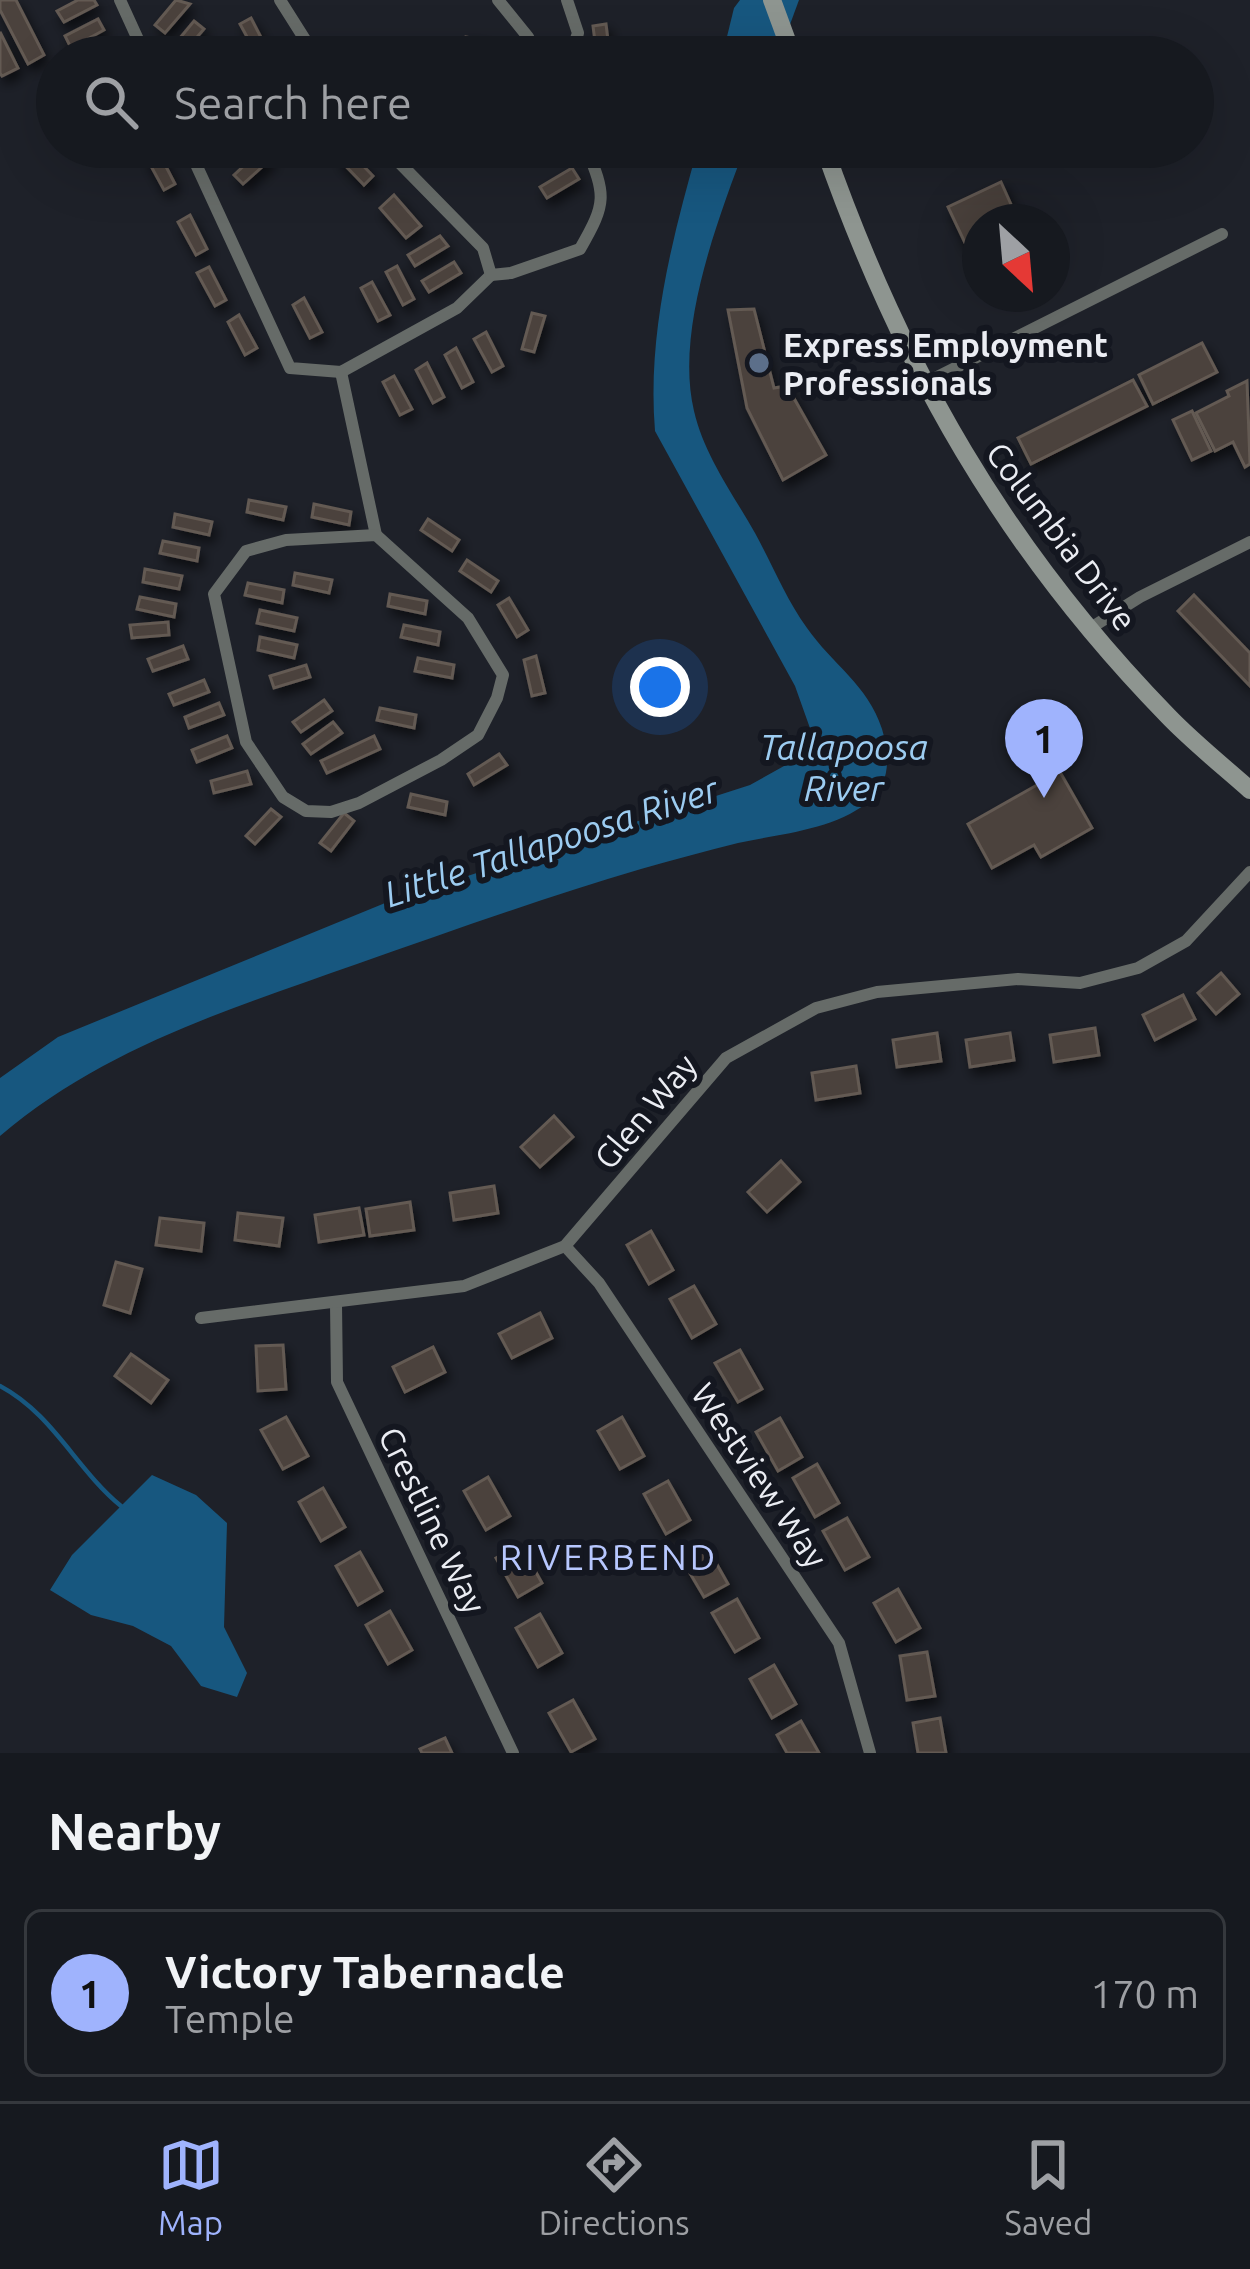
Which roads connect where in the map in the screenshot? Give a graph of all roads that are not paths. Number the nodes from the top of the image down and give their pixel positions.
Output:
1 (119, 0) edge
2 (280, 0) edge
3 (498, 0) edge
4 (567, 0) edge
5 (772, 0) edge
6 (136, 36) edge
7 (303, 36) edge
8 (527, 36) edge
9 (577, 36) edge
10 (785, 36) edge
11 (198, 168) edge
12 (405, 168) edge
13 (594, 168) edge
14 (832, 168) edge
15 (1222, 234) dead end
16 (491, 274) junction
17 (341, 372) junction
18 (923, 384) junction
19 (376, 535) junction
20 (1250, 542) edge
21 (1089, 629) junction
22 (1250, 790) edge
23 (1250, 872) edge
24 (566, 1246) junction
25 (336, 1304) junction
26 (201, 1318) dead end
27 (513, 1753) edge
28 (870, 1753) edge

1 - 6 street
2 - 7 street
3 - 8 street
4 - 9 street
5 - 10 main road
11 - 17 street
12 - 16 street
13 - 16 street
14 - 18 main road, Columbia Drive
15 - 18 street
16 - 17 street
17 - 19 street
18 - 21 main road, Columbia Drive
19 - 19 street
20 - 21 street
21 - 22 main road, Columbia Drive
23 - 24 street, Glen Way
24 - 25 street, Glen Way
24 - 28 street, Westview Way
25 - 26 street, Glen Way
25 - 27 street, Crestline Way

